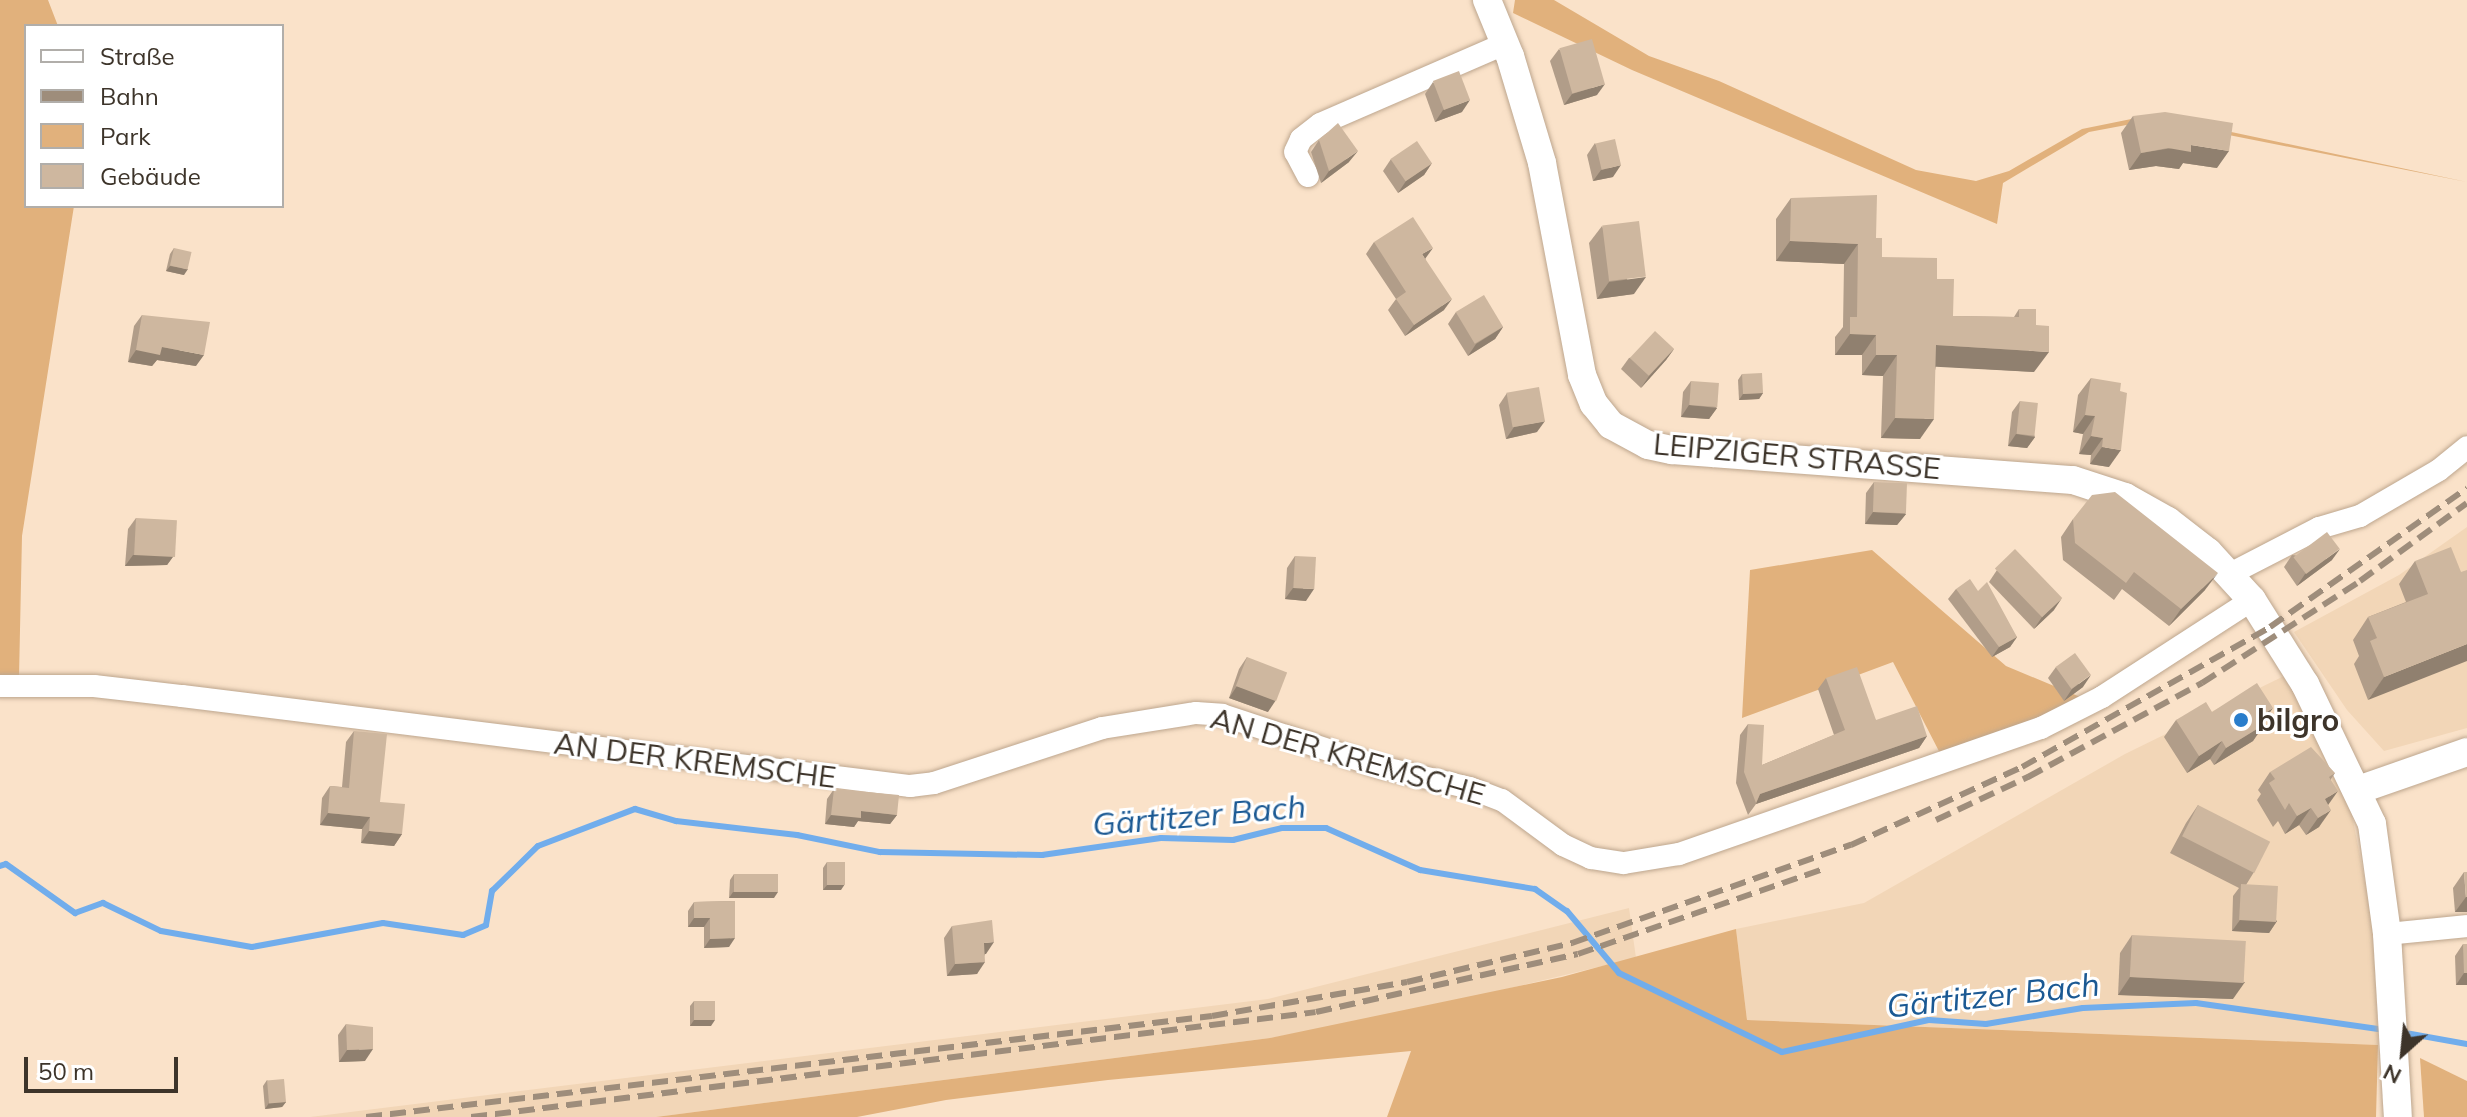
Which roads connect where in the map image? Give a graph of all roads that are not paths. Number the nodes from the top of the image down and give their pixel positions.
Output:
1 (1487, 0) edge
2 (1506, 43) junction
3 (1308, 176) dead end
4 (2467, 447) edge
5 (2230, 574) junction
6 (2252, 600) junction
7 (0, 686) edge
8 (2467, 752) edge
9 (2358, 790) junction
10 (2467, 926) edge
11 (2387, 934) junction
12 (2398, 1117) edge

1 - 2 main road, LEIPZIGER STRASSE
2 - 3 street
2 - 5 main road, LEIPZIGER STRASSE
4 - 5 street
5 - 6 main road, LEIPZIGER STRASSE
6 - 7 street, AN DER KREMSCHE
6 - 9 main road, LEIPZIGER STRASSE
8 - 9 main road
9 - 11 main road, LEIPZIGER STRASSE
10 - 11 street
11 - 12 main road, LEIPZIGER STRASSE

